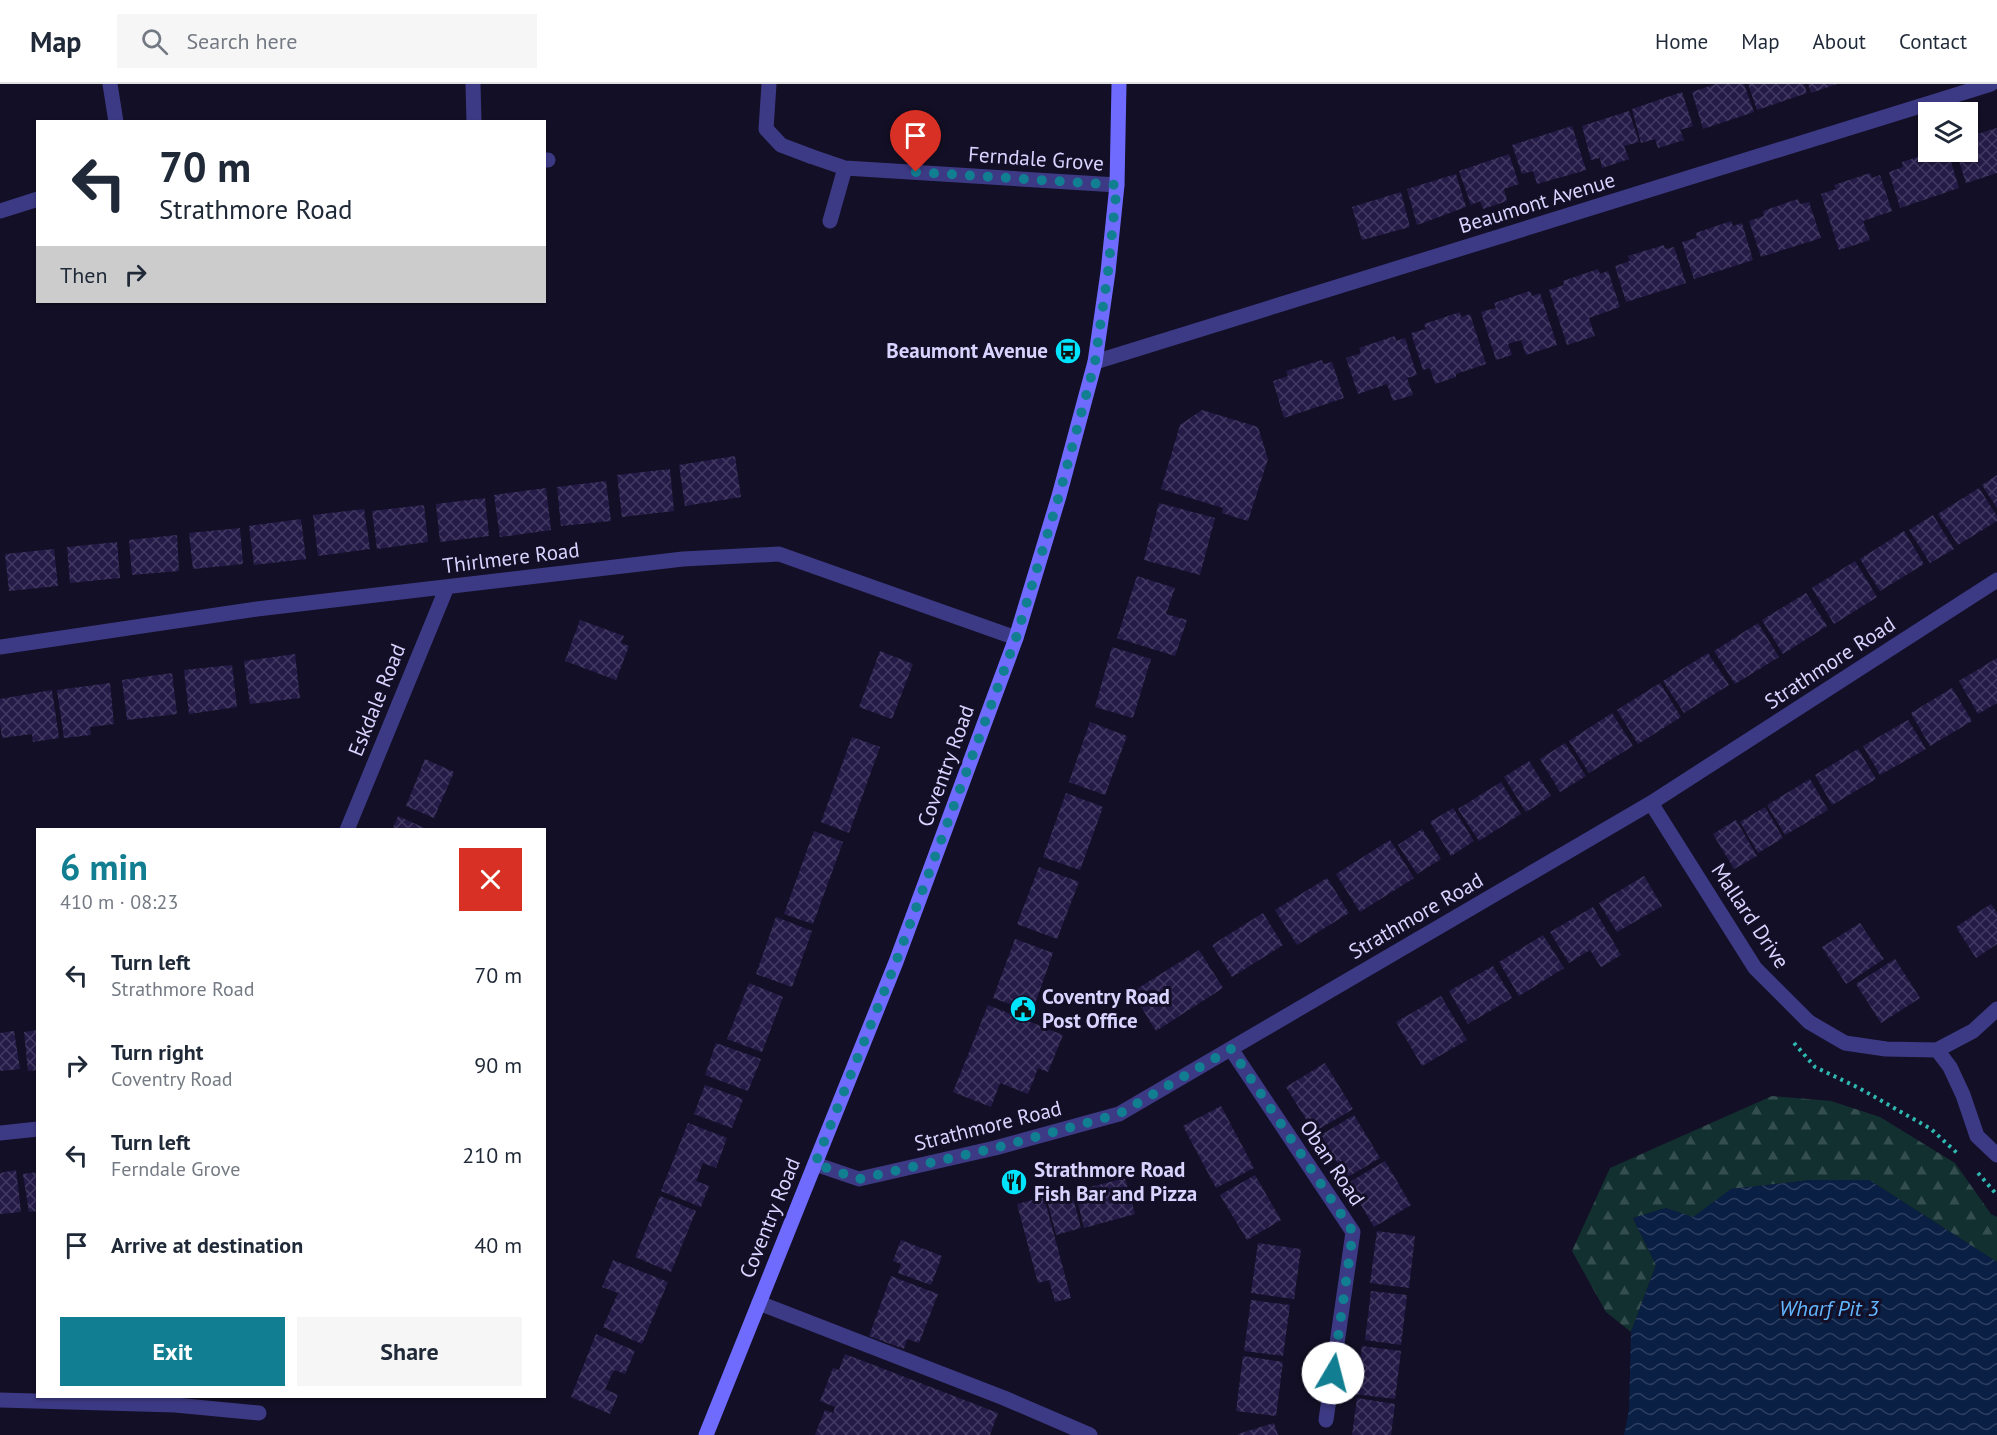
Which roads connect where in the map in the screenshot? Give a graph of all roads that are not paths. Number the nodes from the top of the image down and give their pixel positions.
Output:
1 (110, 84) edge
2 (473, 84) edge
3 (769, 84) edge
4 (1119, 84) edge
5 (1991, 84) edge
6 (116, 120) edge
7 (474, 120) edge
8 (845, 168) junction
9 (1117, 185) junction
10 (36, 200) edge
11 (0, 211) edge
12 (830, 221) dead end
13 (1095, 362) junction
14 (1997, 580) edge
15 (447, 587) junction
16 (1016, 638) junction
17 (0, 647) edge
18 (1651, 803) junction
19 (348, 828) edge
20 (1997, 1009) edge
21 (1231, 1049) junction
22 (1937, 1050) junction
23 (36, 1129) edge
24 (0, 1133) edge
25 (1997, 1155) edge
26 (815, 1164) junction
27 (759, 1303) junction
28 (0, 1400) edge
29 (259, 1413) dead end
30 (1326, 1420) dead end
31 (1066, 1430) edge
32 (706, 1435) edge
33 (1090, 1435) edge

1 - 6 street
2 - 7 street
3 - 8 street, Ferndale Grove
4 - 9 main road, Coventry Road
5 - 13 street, Beaumont Avenue
8 - 9 street, Ferndale Grove
8 - 12 street
9 - 13 main road, Coventry Road
10 - 11 street
13 - 16 main road, Coventry Road
14 - 18 street, Strathmore Road
15 - 16 street, Thirlmere Road
15 - 17 street, Thirlmere Road
15 - 19 street, Eskdale Road
16 - 26 main road, Coventry Road
18 - 21 street, Strathmore Road
18 - 22 street, Mallard Drive
20 - 22 street, Mallard Drive
21 - 26 street, Strathmore Road
21 - 30 street, Oban Road
22 - 25 street
23 - 24 street
26 - 27 main road, Coventry Road
27 - 31 street
27 - 32 main road, Coventry Road
28 - 29 street
31 - 33 street

